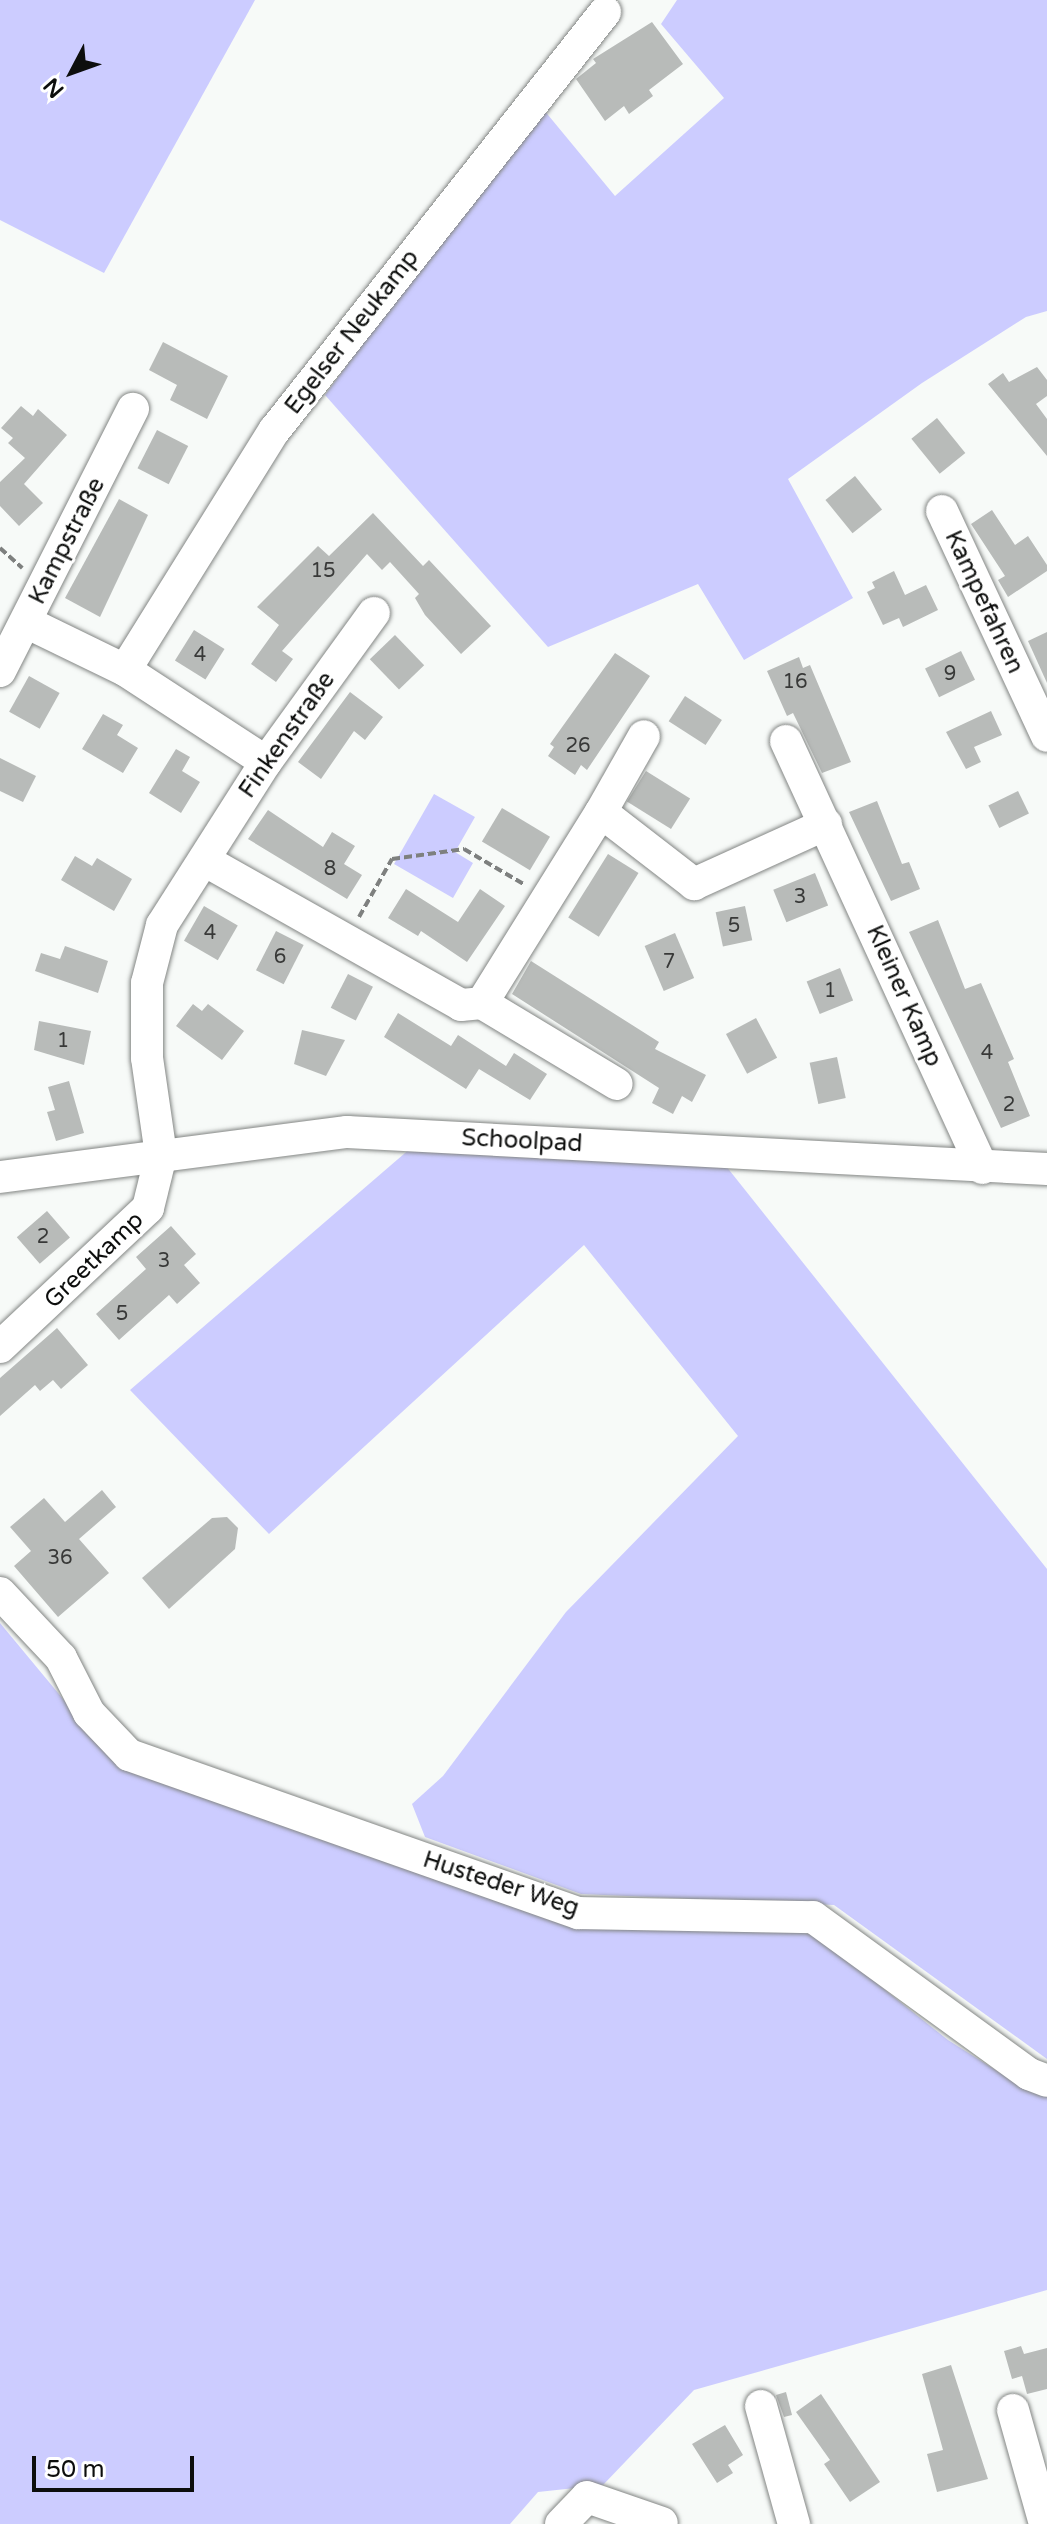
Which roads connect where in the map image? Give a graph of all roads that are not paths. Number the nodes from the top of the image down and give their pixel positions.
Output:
1 (605, 12) dead end
2 (133, 409) dead end
3 (942, 511) dead end
4 (374, 613) dead end
5 (26, 622) junction
6 (125, 670) junction
7 (0, 671) edge
8 (644, 736) dead end
9 (1047, 736) edge
10 (786, 741) dead end
11 (266, 762) junction
12 (601, 812) junction
13 (826, 824) junction
14 (204, 860) junction
15 (472, 1004) junction
16 (617, 1084) dead end
17 (161, 1155) junction
18 (982, 1168) junction
19 (1047, 1169) edge
20 (0, 1177) edge
21 (0, 1347) edge
22 (0, 1593) edge
23 (1047, 2081) edge
24 (761, 2406) dead end
25 (1013, 2410) dead end
26 (662, 2523) edge
27 (561, 2524) edge
28 (794, 2524) edge
29 (1045, 2524) edge

1 - 6 street, Egelser Neukamp
2 - 5 street, Kampstraße
3 - 9 street, Kampefahren
4 - 11 street, Finkenstraße
5 - 6 street
5 - 7 street, Kampstraße
6 - 11 street
8 - 12 street
10 - 13 street, Kleiner Kamp
11 - 14 street, Finkenstraße
12 - 13 street
12 - 15 street
13 - 18 street, Kleiner Kamp
14 - 15 street
14 - 17 street, Finkenstraße
15 - 16 street
17 - 18 street, Schoolpad
17 - 20 street, Schoolpad
17 - 21 street, Greetkamp
18 - 19 street, Schoolpad
22 - 23 street, Husteder Weg
24 - 28 street
25 - 29 street
26 - 27 street

